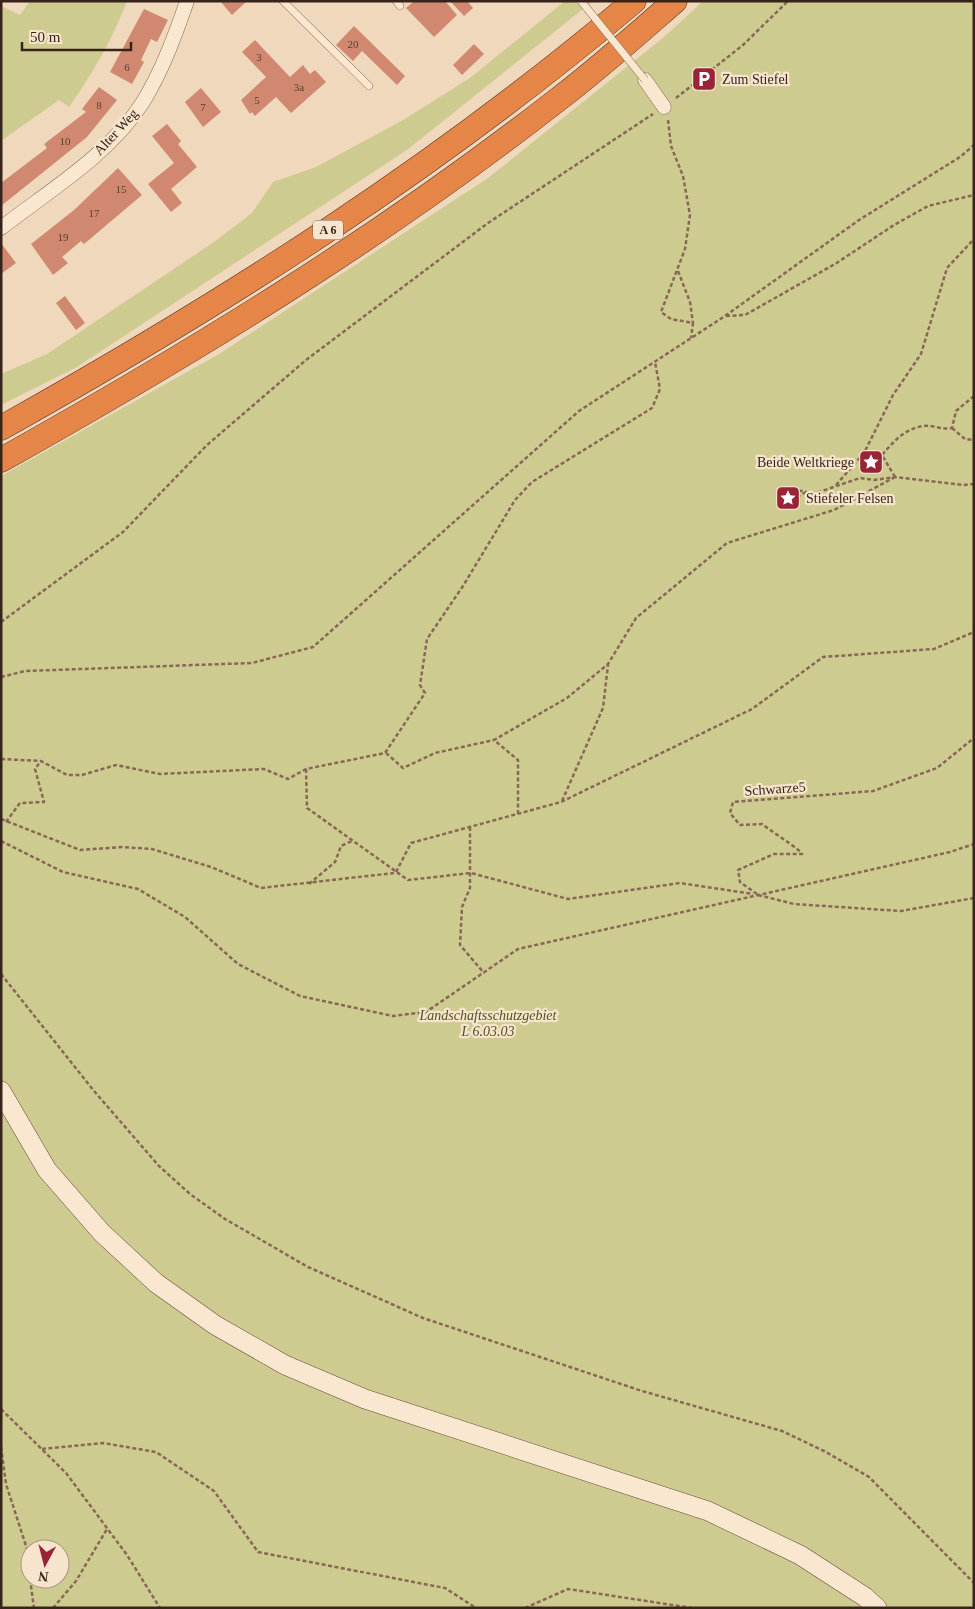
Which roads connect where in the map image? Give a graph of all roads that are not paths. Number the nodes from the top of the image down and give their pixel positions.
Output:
1 (187, 1) edge
2 (283, 1) edge
3 (581, 1) edge
4 (634, 1) edge
5 (675, 1) edge
6 (645, 80) joint
7 (369, 86) dead end
8 (664, 107) road end
9 (1, 228) edge
10 (1, 428) edge
11 (1, 460) edge
12 (1, 1091) edge
13 (877, 1608) edge

1 - 9 street, Alter Weg
2 - 7 lane
3 - 6 lane, bridge
4 - 10 highway, A 6
5 - 11 highway, A 6
6 - 8 street
12 - 13 main road

